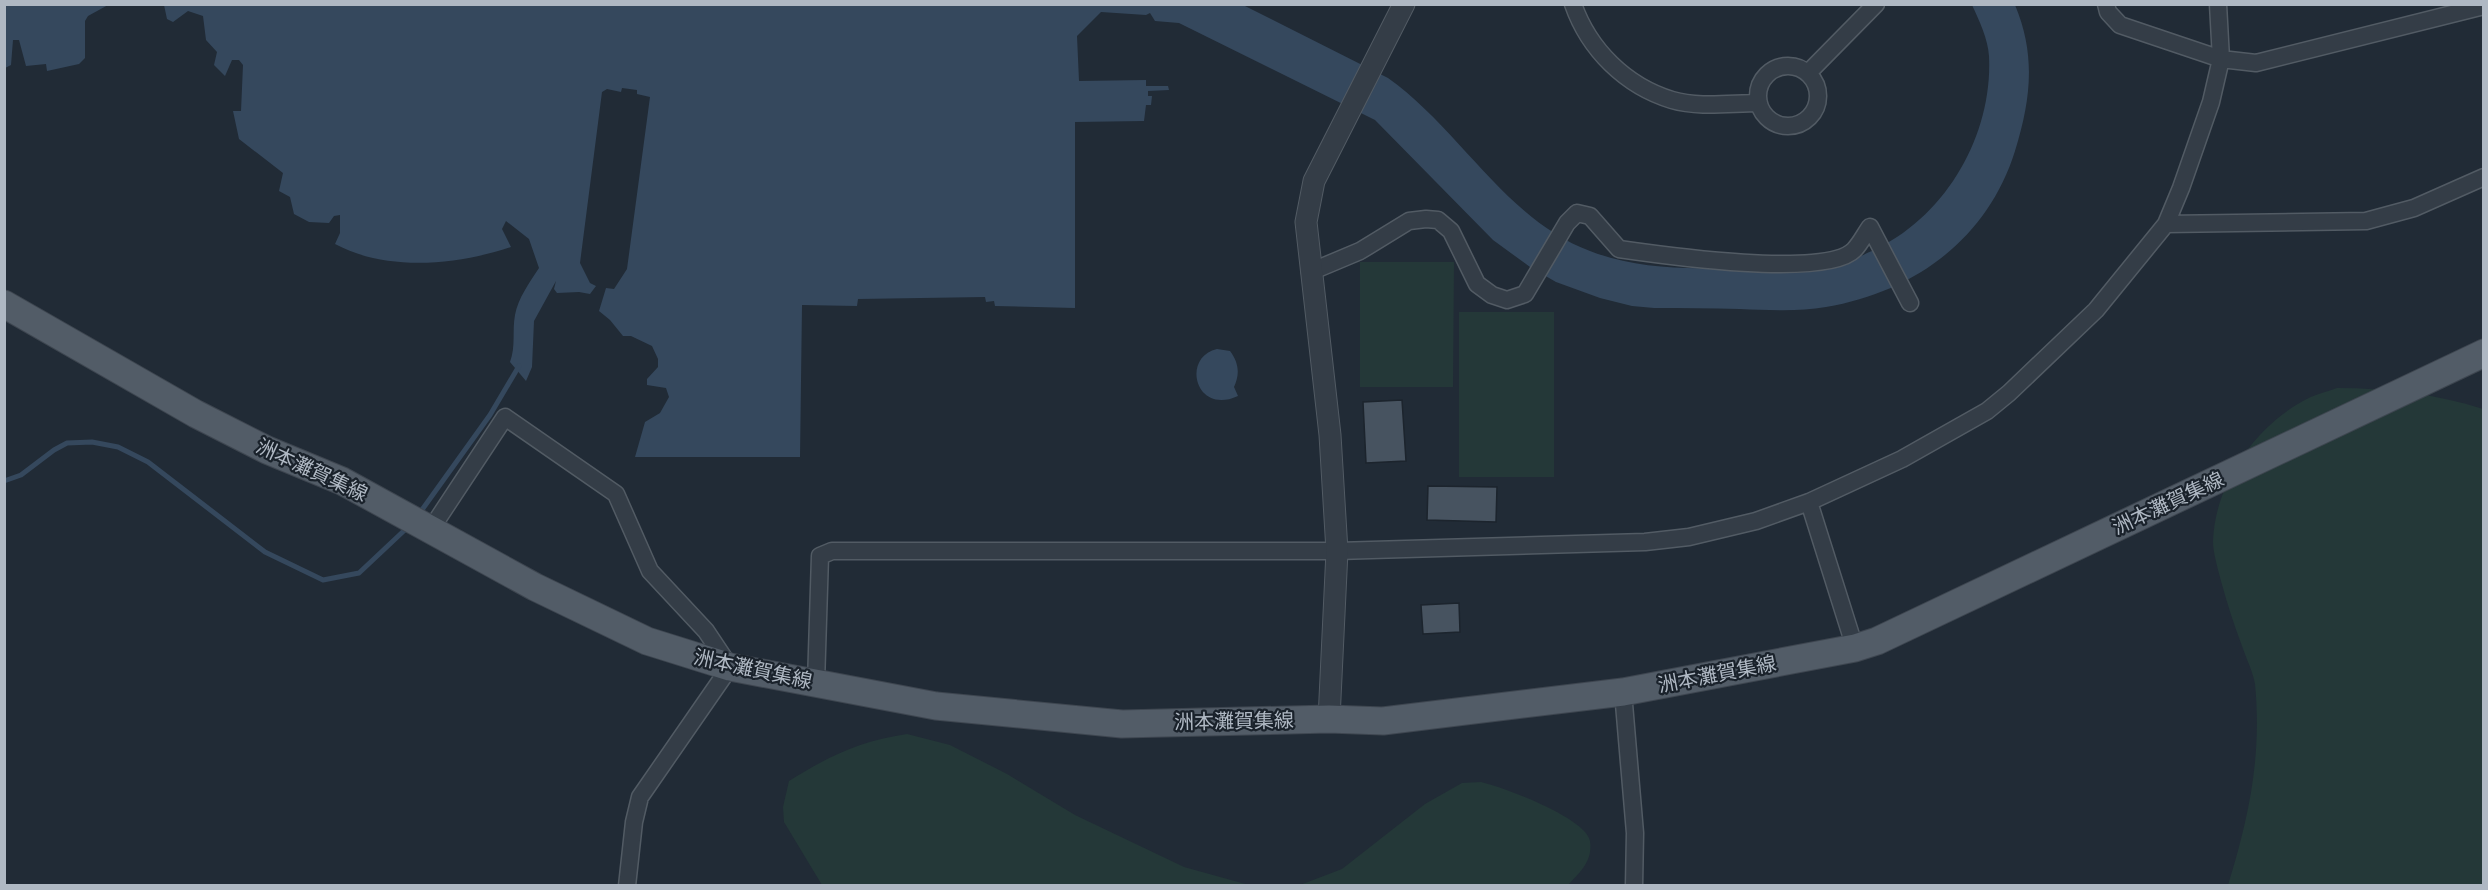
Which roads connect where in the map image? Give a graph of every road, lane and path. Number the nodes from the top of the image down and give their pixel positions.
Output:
1 (1404, 4) edge
2 (1573, 4) edge
3 (1876, 4) edge
4 (2106, 4) edge
5 (2218, 4) edge
6 (2484, 6) edge
7 (2221, 59) junction
8 (1808, 73) junction
9 (1759, 103) junction
10 (2484, 177) edge
11 (2166, 224) junction
12 (1310, 272) junction
13 (1910, 303) dead end
14 (4, 304) edge
15 (2484, 353) edge
16 (1809, 502) junction
17 (418, 523) junction
18 (1337, 551) junction
19 (1855, 648) junction
20 (730, 667) junction
21 (816, 683) junction
22 (1623, 692) junction
23 (1329, 719) junction
24 (631, 845) junction
25 (627, 885) edge
26 (639, 885) edge
27 (1634, 885) edge

1 - 12 street
2 - 9 street
3 - 8 street
4 - 7 street
5 - 7 street
6 - 7 street
7 - 11 street
8 - 9 street
8 - 9 street
10 - 11 street
11 - 16 street
12 - 13 street
12 - 18 street
14 - 17 main road, 洲本灘賀集線
15 - 19 main road, 洲本灘賀集線
16 - 18 street
16 - 19 street
17 - 20 main road, 洲本灘賀集線
17 - 20 street
18 - 21 street
18 - 23 street
19 - 22 main road, 洲本灘賀集線
20 - 21 main road, 洲本灘賀集線
20 - 24 street
21 - 23 main road, 洲本灘賀集線
22 - 23 main road, 洲本灘賀集線
22 - 27 street
24 - 25 street
24 - 26 street

